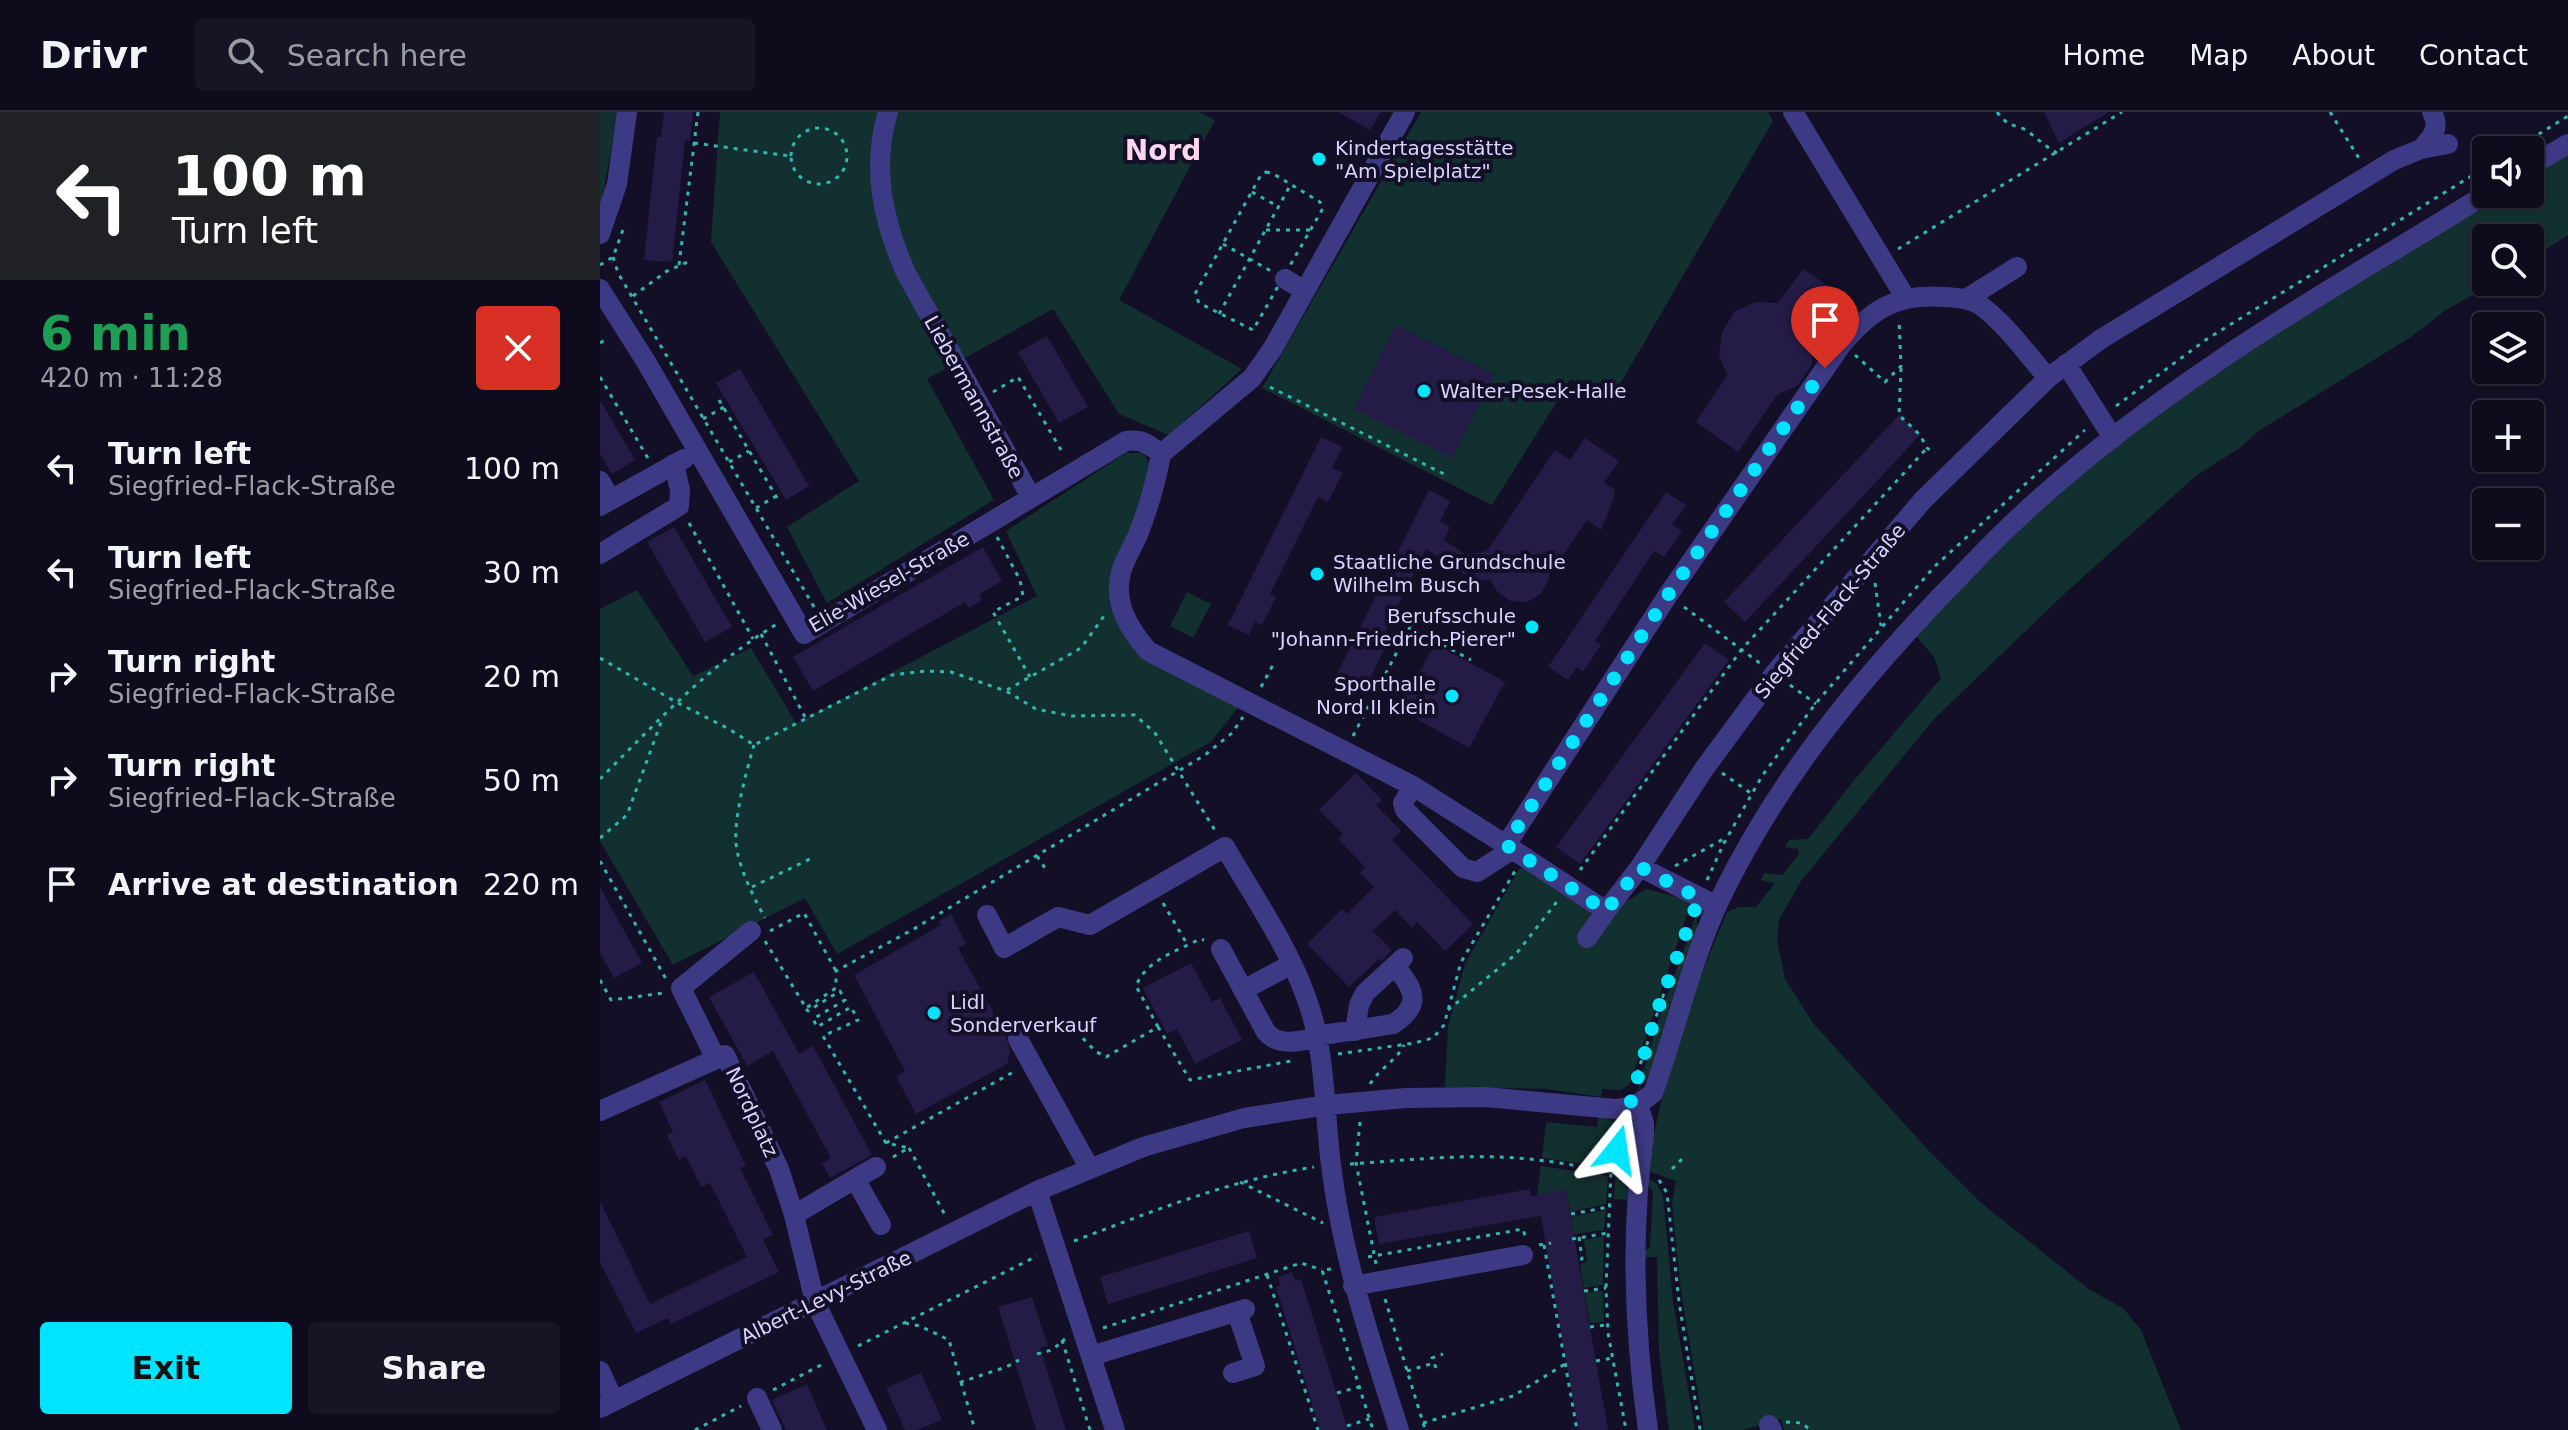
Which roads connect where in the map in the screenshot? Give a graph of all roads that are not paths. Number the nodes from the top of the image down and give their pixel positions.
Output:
1 (627, 112) edge
2 (888, 112) edge
3 (1405, 112) edge
4 (1793, 112) edge
5 (2432, 112) edge
6 (2448, 144) dead end
7 (2568, 144) edge
8 (2421, 149) junction
9 (2544, 158) edge
10 (2472, 203) edge
11 (600, 234) edge
12 (2017, 267) dead end
13 (1285, 279) road end
14 (600, 289) edge
15 (1305, 291) junction
16 (1901, 299) junction
17 (1966, 299) junction
18 (2066, 364) junction
19 (2048, 378) junction
20 (2113, 438) junction
21 (697, 451) junction
22 (1161, 454) junction
23 (666, 469) junction
24 (600, 481) edge
25 (1031, 497) junction
26 (606, 503) edge
27 (600, 554) edge
28 (1413, 786) junction
29 (1509, 847) junction
30 (1648, 873) junction
31 (1708, 902) junction
32 (1606, 911) junction
33 (987, 915) dead end
34 (761, 931) road end
35 (1587, 938) dead end
36 (1221, 949) road end
37 (1292, 964) junction
38 (1243, 990) junction
39 (1355, 1031) junction
40 (1316, 1037) junction
41 (1018, 1039) dead end
42 (721, 1057) junction
43 (1327, 1105) junction
44 (1633, 1106) junction
45 (600, 1111) edge
46 (884, 1162) road end
47 (1090, 1169) junction
48 (855, 1179) junction
49 (1037, 1191) junction
50 (794, 1215) junction
51 (881, 1225) dead end
52 (1529, 1249) road end
53 (1353, 1286) junction
54 (815, 1302) junction
55 (1091, 1356) junction
56 (600, 1371) edge
57 (1233, 1373) dead end
58 (757, 1398) road end
59 (607, 1405) edge
60 (772, 1430) edge
61 (877, 1430) edge
62 (1115, 1430) edge
63 (1399, 1430) edge
64 (1648, 1430) edge

1 - 11 street
2 - 25 street, Liebermannstraße
3 - 15 street
4 - 16 street
5 - 8 street
6 - 8 street, Siegfried-Flack-Straße
7 - 9 street
8 - 18 street, Siegfried-Flack-Straße
10 - 20 street
12 - 17 street
13 - 15 street
14 - 21 street, Elie-Wiesel-Straße
15 - 22 street
16 - 17 street
16 - 29 street
17 - 19 street
18 - 19 street, Siegfried-Flack-Straße
18 - 20 street
19 - 30 street, Siegfried-Flack-Straße
20 - 31 street
21 - 23 street
21 - 25 street, Elie-Wiesel-Straße
22 - 25 street, Liebermannstraße
22 - 28 street
23 - 26 street
23 - 27 street
24 - 26 street
28 - 29 street
28 - 29 street
29 - 32 street
30 - 31 street
30 - 32 street, Siegfried-Flack-Straße
31 - 44 street
32 - 35 street, Siegfried-Flack-Straße
33 - 37 street
34 - 42 street
36 - 38 street
37 - 38 street
37 - 40 street
38 - 40 street
39 - 39 street
39 - 40 street
40 - 43 street
41 - 47 street
42 - 45 street, Nordplatz
42 - 50 street, Nordplatz
43 - 44 street, Albert-Levy-Straße
43 - 47 street, Albert-Levy-Straße
43 - 53 street
44 - 64 street
46 - 48 street
47 - 49 street, Albert-Levy-Straße
48 - 50 street
48 - 51 street
49 - 54 street, Albert-Levy-Straße
49 - 55 street
50 - 54 street, Nordplatz
52 - 53 street
53 - 63 street
54 - 59 street, Albert-Levy-Straße
54 - 61 street, Nordplatz
55 - 57 street
55 - 62 street
56 - 59 street, Albert-Levy-Straße
58 - 60 street

